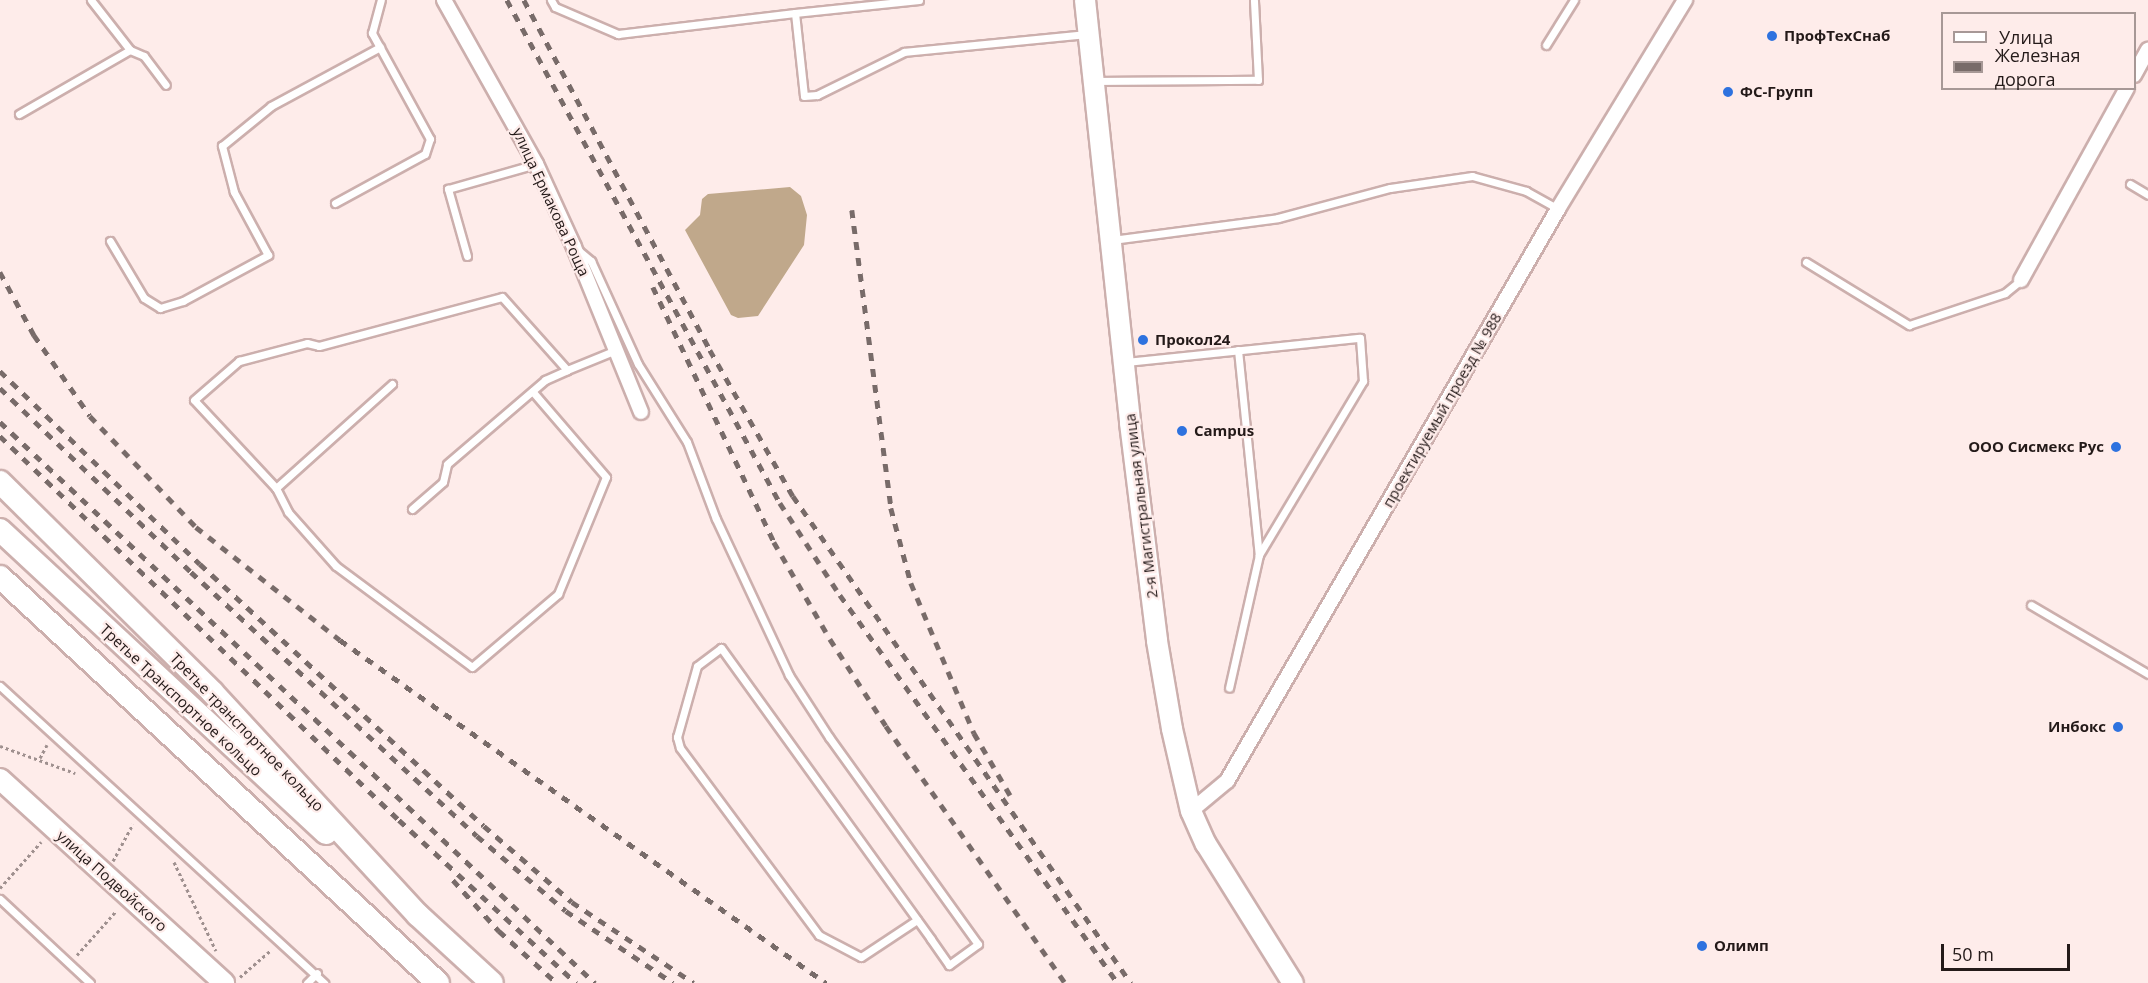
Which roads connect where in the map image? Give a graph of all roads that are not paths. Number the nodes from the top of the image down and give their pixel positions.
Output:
1 (91, 0) edge
2 (381, 0) edge
3 (444, 0) edge
4 (551, 0) edge
5 (918, 0) edge
6 (1085, 0) edge
7 (1254, 0) edge
8 (1574, 0) edge
9 (1685, 0) edge
10 (795, 14) junction
11 (1089, 34) junction
12 (1546, 45) dead end
13 (380, 47) junction
14 (130, 50) junction
15 (2148, 50) edge
16 (2136, 71) edge
17 (1095, 81) junction
18 (166, 85) dead end
19 (2126, 90) edge
20 (19, 114) dead end
21 (536, 164) junction
22 (2130, 184) dead end
23 (2148, 195) edge
24 (335, 203) dead end
25 (1558, 209) junction
26 (1110, 240) junction
27 (110, 241) dead end
28 (574, 247) junction
29 (467, 256) dead end
30 (1806, 262) dead end
31 (2021, 280) joint
32 (616, 350) junction
33 (1238, 350) junction
34 (1123, 362) junction
35 (567, 370) junction
36 (392, 384) dead end
37 (532, 391) junction
38 (641, 412) dead end
39 (0, 482) edge
40 (276, 488) junction
41 (412, 509) dead end
42 (0, 530) edge
43 (1259, 555) junction
44 (0, 577) edge
45 (2031, 605) dead end
46 (2148, 674) edge
47 (0, 686) edge
48 (1229, 688) dead end
49 (0, 779) edge
50 (1191, 811) junction
51 (0, 899) edge
52 (418, 915) junction
53 (917, 920) junction
54 (317, 973) junction
55 (231, 982) edge
56 (90, 983) edge
57 (307, 983) edge
58 (324, 983) edge
59 (438, 983) edge
60 (492, 983) edge
61 (1293, 983) edge

1 - 14 lane
2 - 13 lane
3 - 21 street, улица Ермакова Роща
4 - 10 lane
5 - 10 lane
6 - 11 street, 2-я Магистральная улица
7 - 17 lane
8 - 12 lane
9 - 25 street, проектируемый проезд № 988
10 - 11 lane
11 - 17 street, 2-я Магистральная улица
13 - 24 lane
13 - 27 lane
14 - 18 lane
14 - 20 lane
15 - 16 street
17 - 26 street, 2-я Магистральная улица
19 - 31 street
21 - 28 street, улица Ермакова Роща
21 - 29 lane
22 - 23 lane
25 - 26 lane
25 - 50 street, проектируемый проезд № 988
26 - 34 street, 2-я Магистральная улица
28 - 32 street, улица Ермакова Роща
28 - 53 lane
30 - 31 lane
32 - 35 lane
32 - 38 street, улица Ермакова Роща
33 - 34 lane
33 - 43 lane
33 - 43 lane
34 - 50 street, 2-я Магистральная улица
35 - 37 lane
35 - 40 lane
36 - 40 lane
37 - 40 lane
37 - 41 lane
39 - 52 main road, Третье транспортное кольцо
42 - 52 main road, Третье Транспортное кольцо
43 - 48 lane
44 - 59 main road
45 - 46 lane
47 - 54 lane
49 - 55 street, улица Подвойского
50 - 61 street, 2-я Магистральная улица
51 - 56 lane
52 - 60 main road, Третье транспортное кольцо
53 - 53 lane
54 - 57 lane
54 - 58 lane

